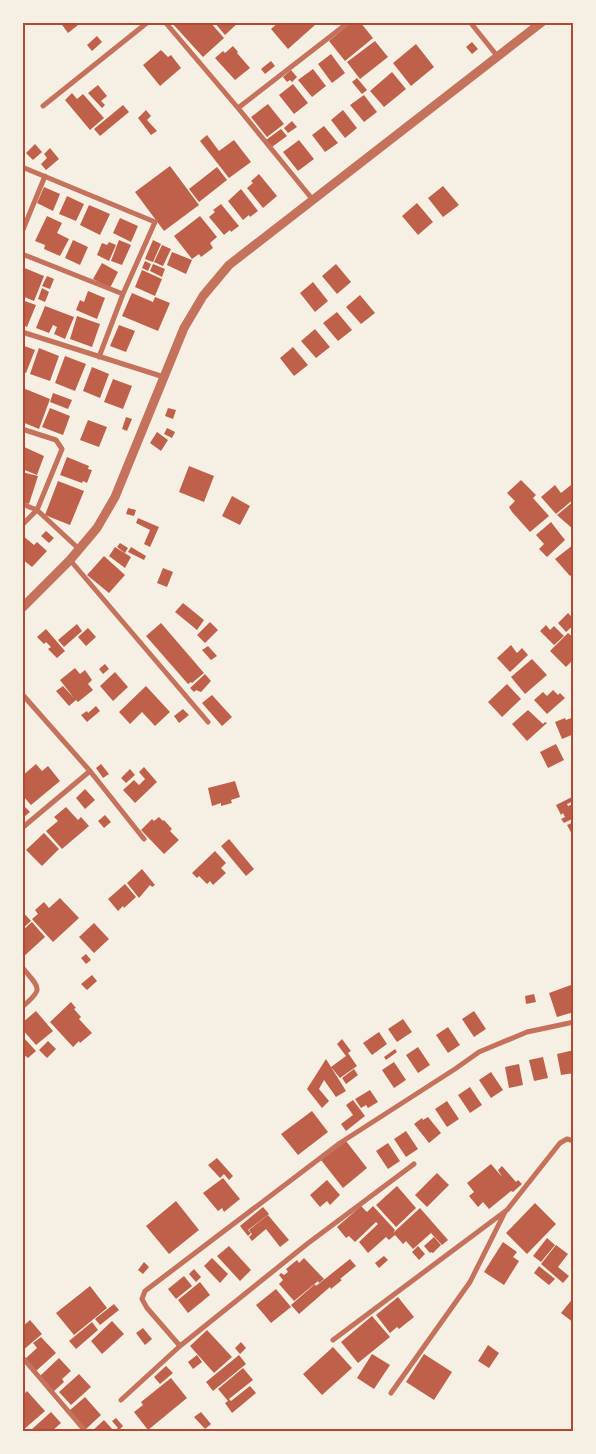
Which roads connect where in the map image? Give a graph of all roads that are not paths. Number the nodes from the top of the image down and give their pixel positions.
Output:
1 (148, 22) edge
2 (165, 22) edge
3 (348, 22) edge
4 (470, 22) edge
5 (542, 22) edge
6 (498, 57) junction
7 (43, 106) dead end
8 (238, 108) junction
9 (22, 167) edge
10 (45, 176) junction
11 (313, 200) junction
12 (22, 232) edge
13 (22, 254) edge
14 (123, 294) junction
15 (22, 332) edge
16 (99, 357) junction
17 (164, 377) junction
18 (22, 429) edge
19 (22, 504) edge
20 (37, 510) junction
21 (22, 526) edge
22 (78, 549) junction
23 (70, 560) junction
24 (22, 608) edge
25 (22, 694) edge
26 (208, 722) dead end
27 (90, 771) junction
28 (22, 828) edge
29 (144, 838) dead end
30 (22, 968) edge
31 (22, 1007) edge
32 (574, 1022) edge
33 (574, 1141) edge
34 (414, 1164) dead end
35 (507, 1210) junction
36 (333, 1340) dead end
37 (180, 1346) junction
38 (22, 1357) edge
39 (391, 1393) dead end
40 (120, 1400) dead end
41 (86, 1432) edge

1 - 7 street
2 - 8 street
3 - 8 street
4 - 6 street
5 - 6 street
6 - 11 street
8 - 11 street
9 - 10 street
10 - 12 street
10 - 14 street
11 - 17 street
13 - 14 street
14 - 16 street
15 - 16 street
16 - 17 street
17 - 22 street
18 - 20 street
19 - 20 street
20 - 21 street
20 - 22 street
22 - 23 street
23 - 24 street
23 - 26 street
25 - 27 street
27 - 28 street
27 - 29 street
30 - 31 street
32 - 37 street
33 - 35 street
34 - 37 street
35 - 36 street
35 - 39 street
37 - 40 street
38 - 41 street

